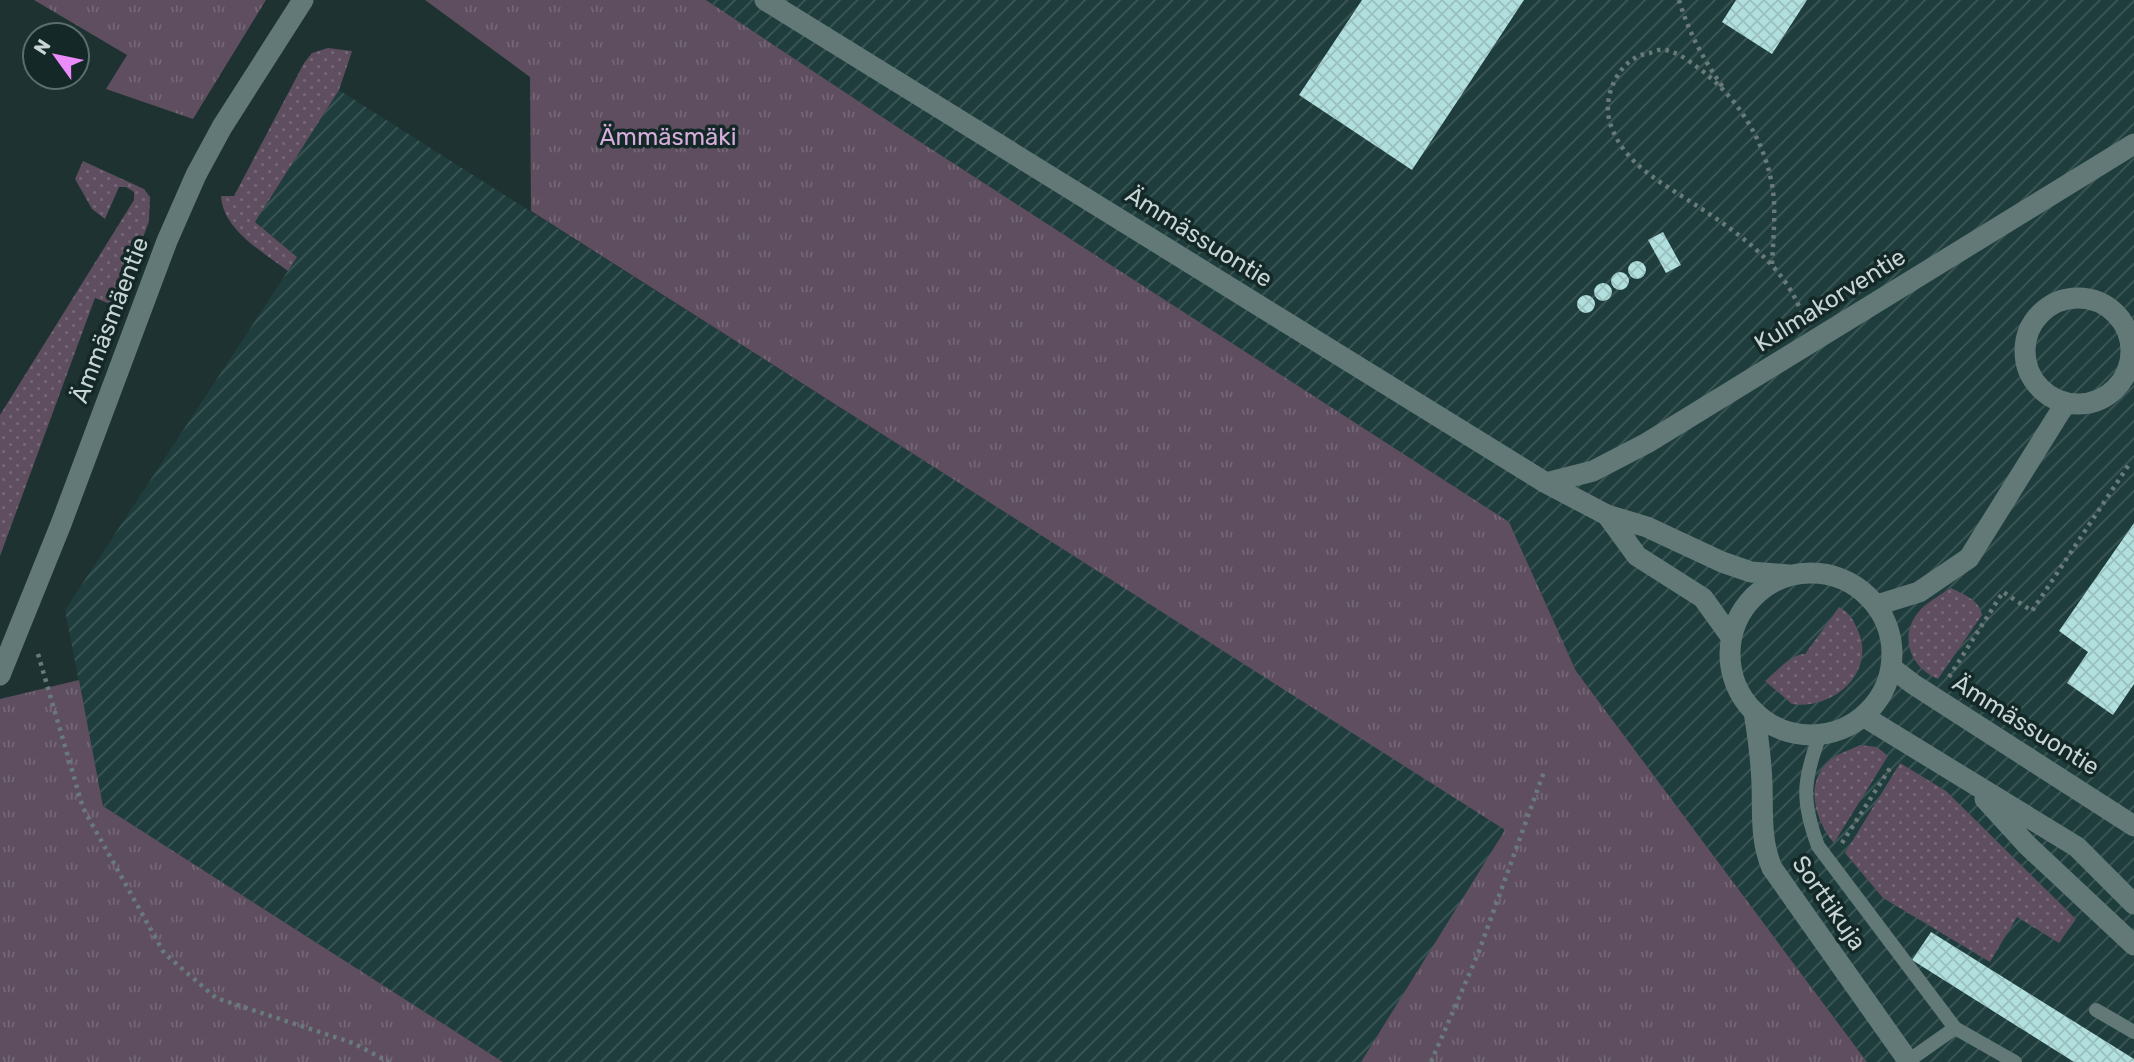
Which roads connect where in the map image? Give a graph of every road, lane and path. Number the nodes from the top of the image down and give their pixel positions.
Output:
1 (303, 0) edge
2 (765, 0) edge
3 (1679, 0) edge
4 (1728, 95) junction
5 (2134, 144) edge
6 (1772, 264) junction
7 (1805, 346) junction
8 (2130, 380) edge
9 (2065, 404) junction
10 (1546, 483) junction
11 (1607, 515) junction
12 (1789, 575) junction
13 (1877, 605) junction
14 (26, 612) junction
15 (1731, 637) junction
16 (1892, 667) junction
17 (0, 675) edge
18 (1754, 712) junction
19 (1863, 716) junction
20 (1820, 735) junction
21 (1545, 769) dead end
22 (1967, 779) junction
23 (2134, 826) edge
24 (2134, 904) edge
25 (2134, 945) edge
26 (2096, 1010) dead end
27 (1955, 1028) junction
28 (2134, 1032) edge
29 (1909, 1061) edge
30 (389, 1062) edge
31 (1431, 1062) edge
32 (2015, 1062) edge

1 - 14 street, Ämmäsmäentie
2 - 10 street, Ämmässuontie
3 - 4 path
4 - 6 path
4 - 6 path
5 - 7 street, Kulmakorventie
6 - 7 path
7 - 10 street, Kulmakorventie
8 - 9 street
8 - 9 street
9 - 13 street
10 - 11 street, Ämmässuontie
11 - 12 street, Ämmässuontie
11 - 15 street, Ämmässuontie
12 - 13 street
12 - 15 street
13 - 16 street
14 - 17 street, Ämmäsmäentie
14 - 30 path
15 - 18 street
16 - 19 street
16 - 23 street, Ämmässuontie
18 - 20 street
18 - 29 street, Sorttikuja
19 - 20 street
19 - 22 street
20 - 27 lane
21 - 31 path
22 - 24 street
22 - 25 street
26 - 28 lane
27 - 29 lane
27 - 32 lane

